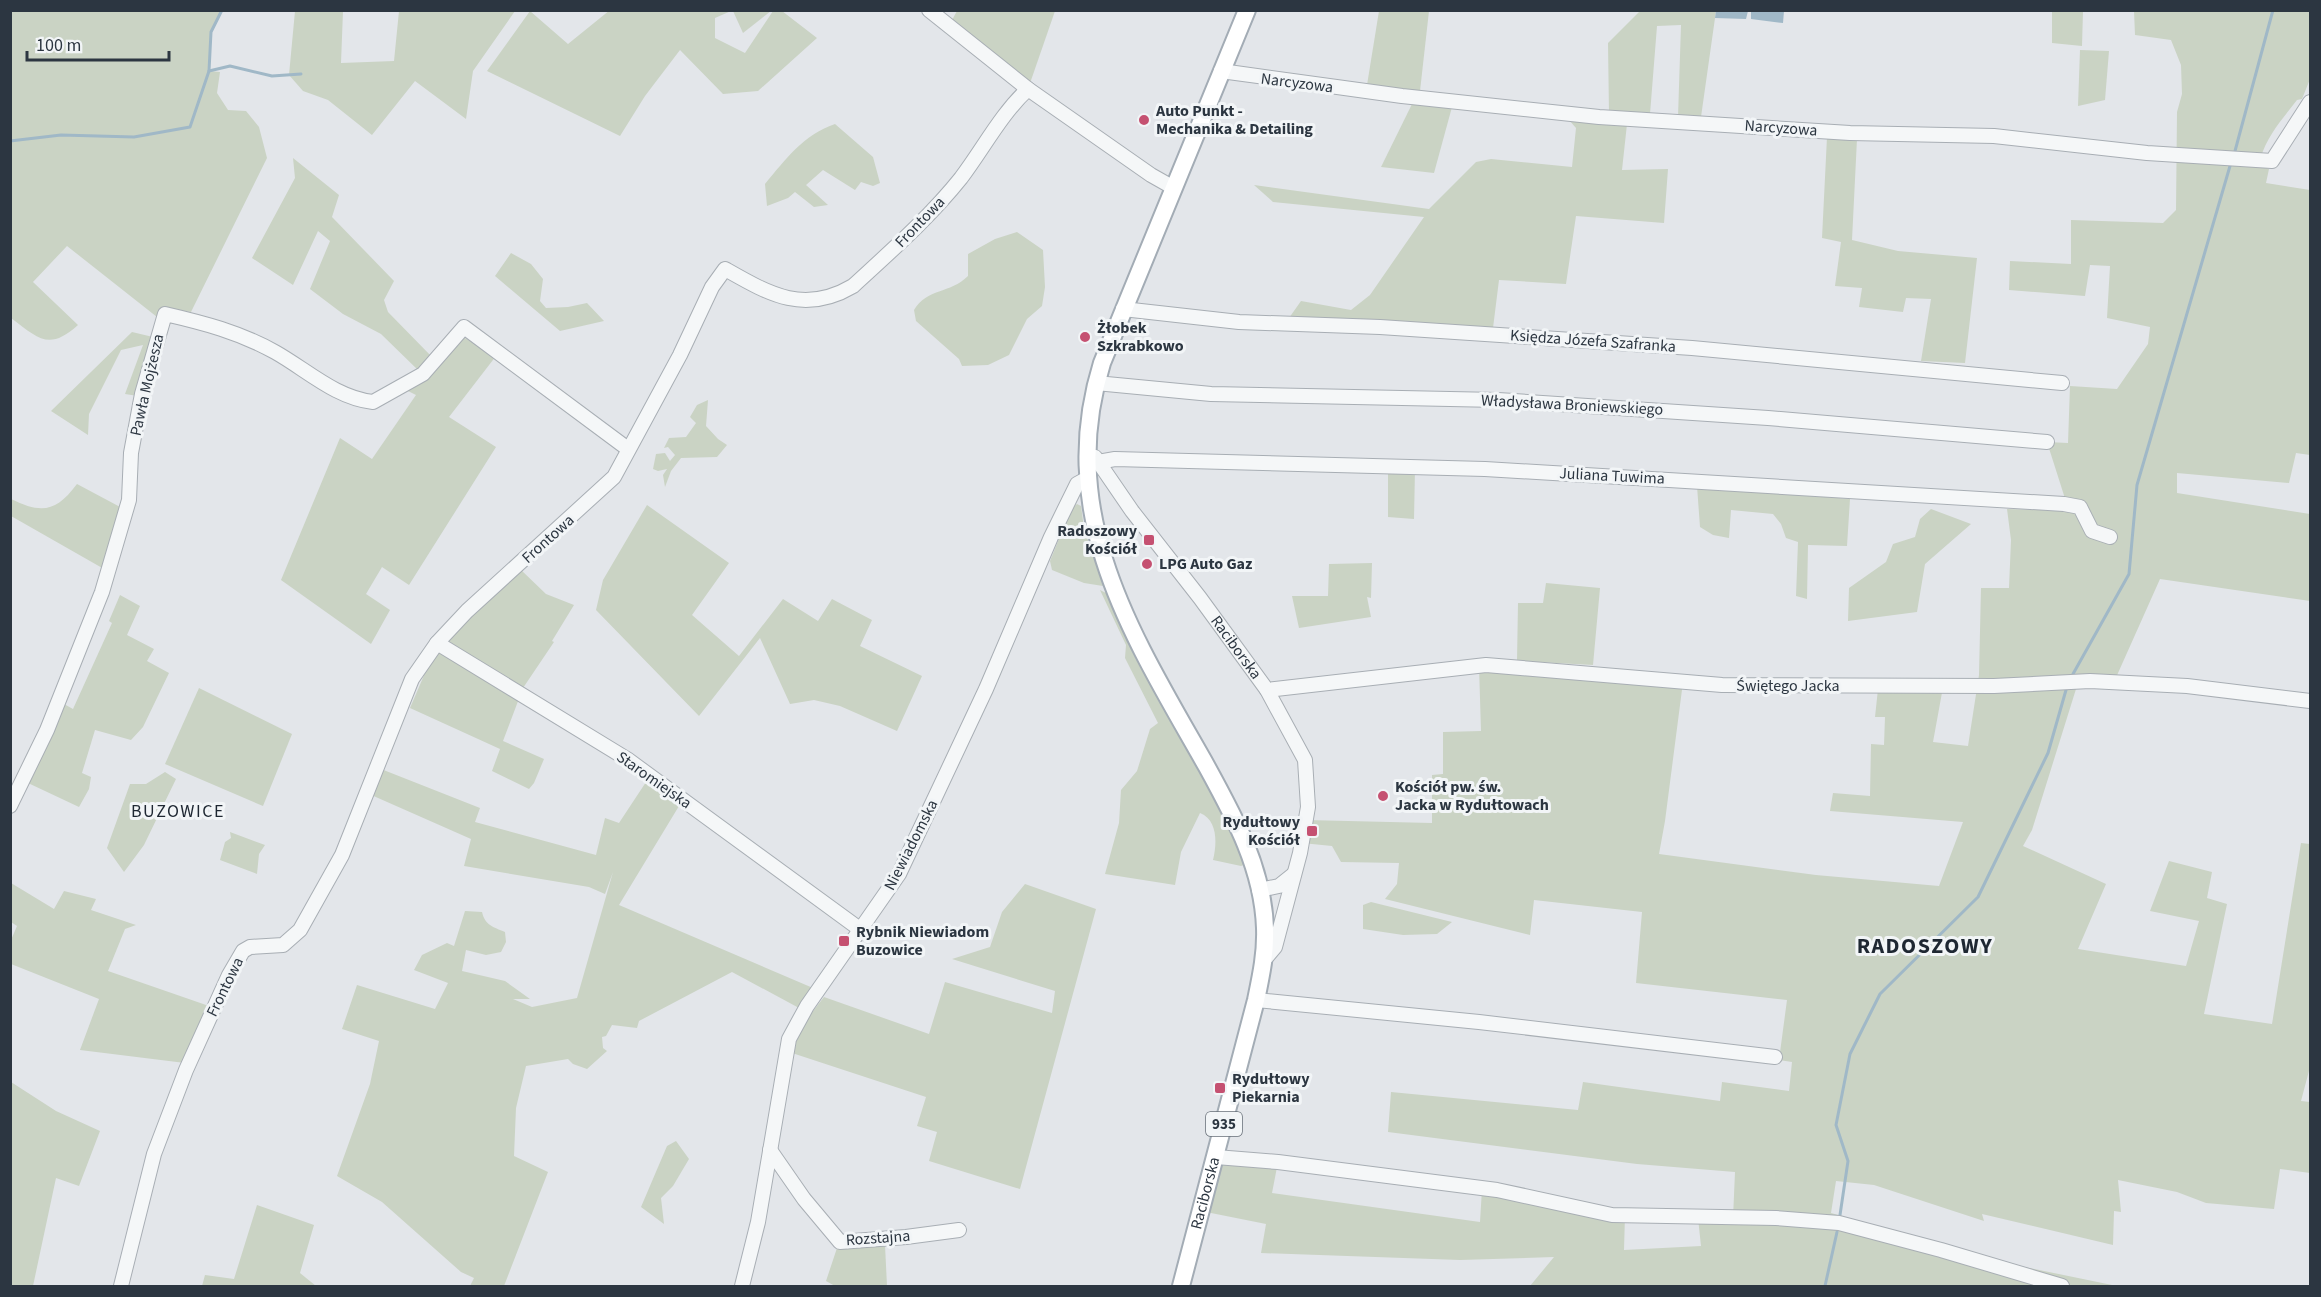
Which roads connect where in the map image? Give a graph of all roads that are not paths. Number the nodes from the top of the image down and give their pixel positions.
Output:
1 (929, 10) edge
2 (1246, 10) edge
3 (1221, 71) junction
4 (1028, 89) junction
5 (2310, 102) edge
6 (1169, 185) junction
7 (1123, 309) junction
8 (1096, 383) junction
9 (2062, 383) dead end
10 (2047, 442) dead end
11 (628, 449) junction
12 (1087, 449) junction
13 (1098, 462) junction
14 (1088, 478) junction
15 (2110, 537) dead end
16 (437, 643) junction
17 (1267, 690) junction
18 (2310, 701) edge
19 (10, 806) edge
20 (1294, 874) junction
21 (1259, 890) junction
22 (861, 930) junction
23 (1264, 960) junction
24 (1256, 1000) junction
25 (1775, 1057) dead end
26 (770, 1150) junction
27 (1216, 1157) junction
28 (959, 1230) dead end
29 (121, 1287) edge
30 (742, 1287) edge
31 (1181, 1287) edge
32 (2061, 1287) edge

1 - 4 street
2 - 3 main road, Raciborska / 935
3 - 5 street, Narcyzowa
3 - 6 main road, Raciborska / 935
4 - 6 street
4 - 11 street, Frontowa
6 - 7 main road, Raciborska / 935
7 - 8 main road, Raciborska / 935
7 - 9 street, Księdza Józefa Szafranka
8 - 10 street, Władysława Broniewskiego
8 - 12 main road, Raciborska / 935
11 - 16 street, Frontowa
11 - 19 street, Pawła Mojżesza
12 - 13 street, Raciborska
12 - 14 main road, Raciborska / 935
13 - 15 street, Juliana Tuwima
13 - 17 street, Raciborska
14 - 21 main road, Raciborska / 935
14 - 22 street, Niewiadomska
16 - 22 street, Staromiejska
16 - 29 street, Frontowa
17 - 18 street, Świętego Jacka
17 - 20 street, Raciborska
20 - 21 street
20 - 23 street, Raciborska
21 - 23 main road, Raciborska / 935
22 - 26 street, Niewiadomska
23 - 24 main road, Raciborska / 935
24 - 25 street
24 - 27 main road, Raciborska / 935
26 - 28 street, Rozstajna
26 - 30 street, Niewiadomska
27 - 31 main road, Raciborska / 935
27 - 32 street

